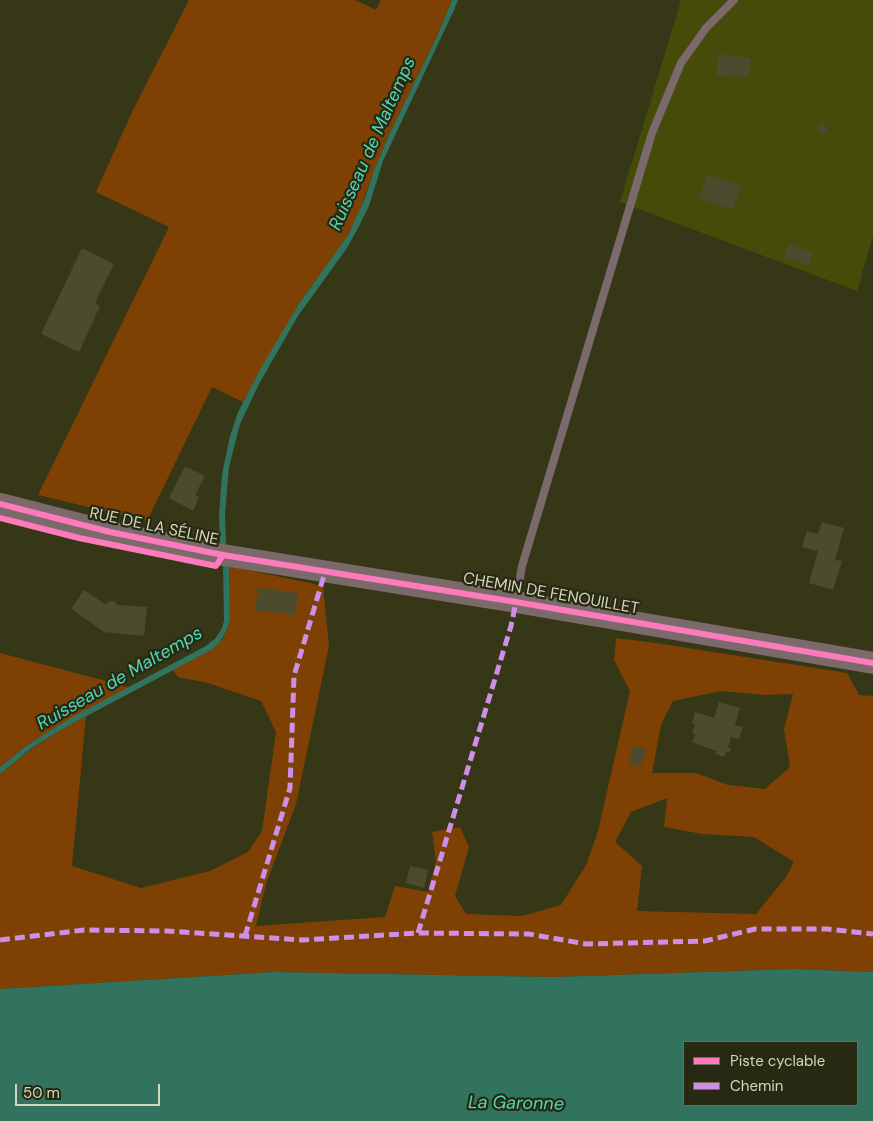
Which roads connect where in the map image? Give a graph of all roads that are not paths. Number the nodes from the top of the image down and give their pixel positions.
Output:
1 (734, 0) edge
2 (0, 504) edge
3 (223, 555) joint
4 (516, 602) junction
5 (873, 664) edge

1 - 4 lane
2 - 3 street, RUE DE LA SÉLINE
3 - 4 street, CHEMIN DE FENOUILLET
4 - 5 street, CHEMIN DE FENOUILLET

